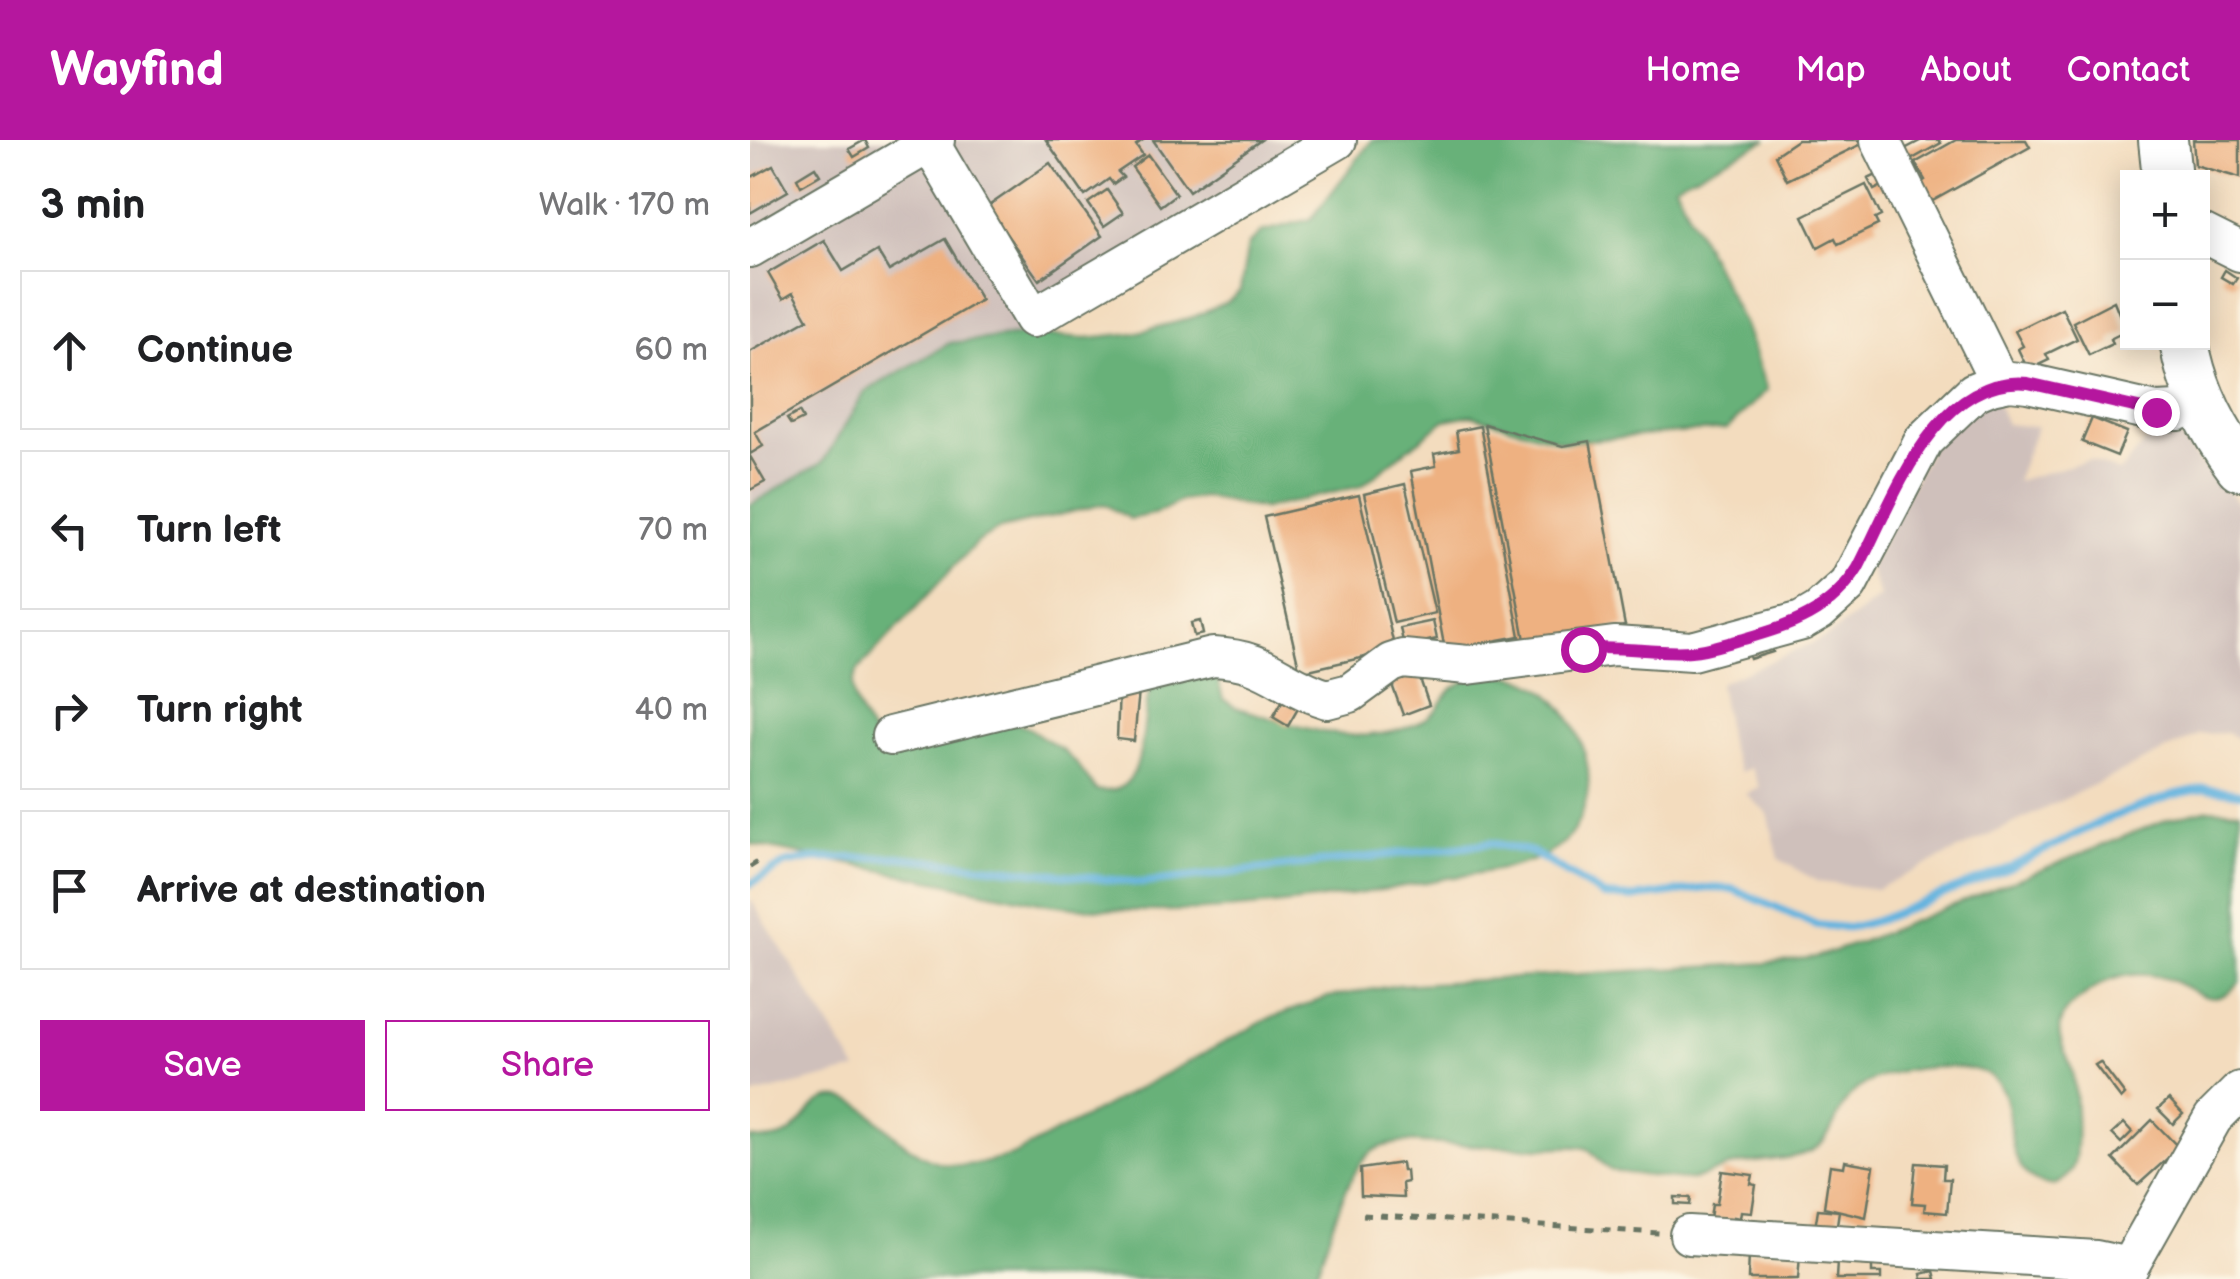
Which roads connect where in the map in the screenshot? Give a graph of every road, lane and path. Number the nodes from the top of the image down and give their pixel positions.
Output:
1 (1338, 140) edge
2 (1880, 140) edge
3 (2163, 140) edge
4 (931, 141) edge
5 (2166, 170) edge
6 (2210, 237) edge
7 (750, 248) edge
8 (2240, 252) edge
9 (2186, 350) edge
10 (2000, 383) junction
11 (2200, 401) junction
12 (2240, 466) edge
13 (891, 736) dead end
14 (761, 860) dead end
15 (750, 867) edge
16 (2240, 1090) edge
17 (1364, 1215) dead end
18 (1689, 1235) joint
19 (2125, 1273) edge

1 - 4 street
2 - 10 street
3 - 5 main road
4 - 7 street
6 - 8 street
9 - 11 main road
10 - 11 street
10 - 13 street
11 - 12 main road
14 - 15 path
16 - 19 street
17 - 18 path
18 - 19 street

